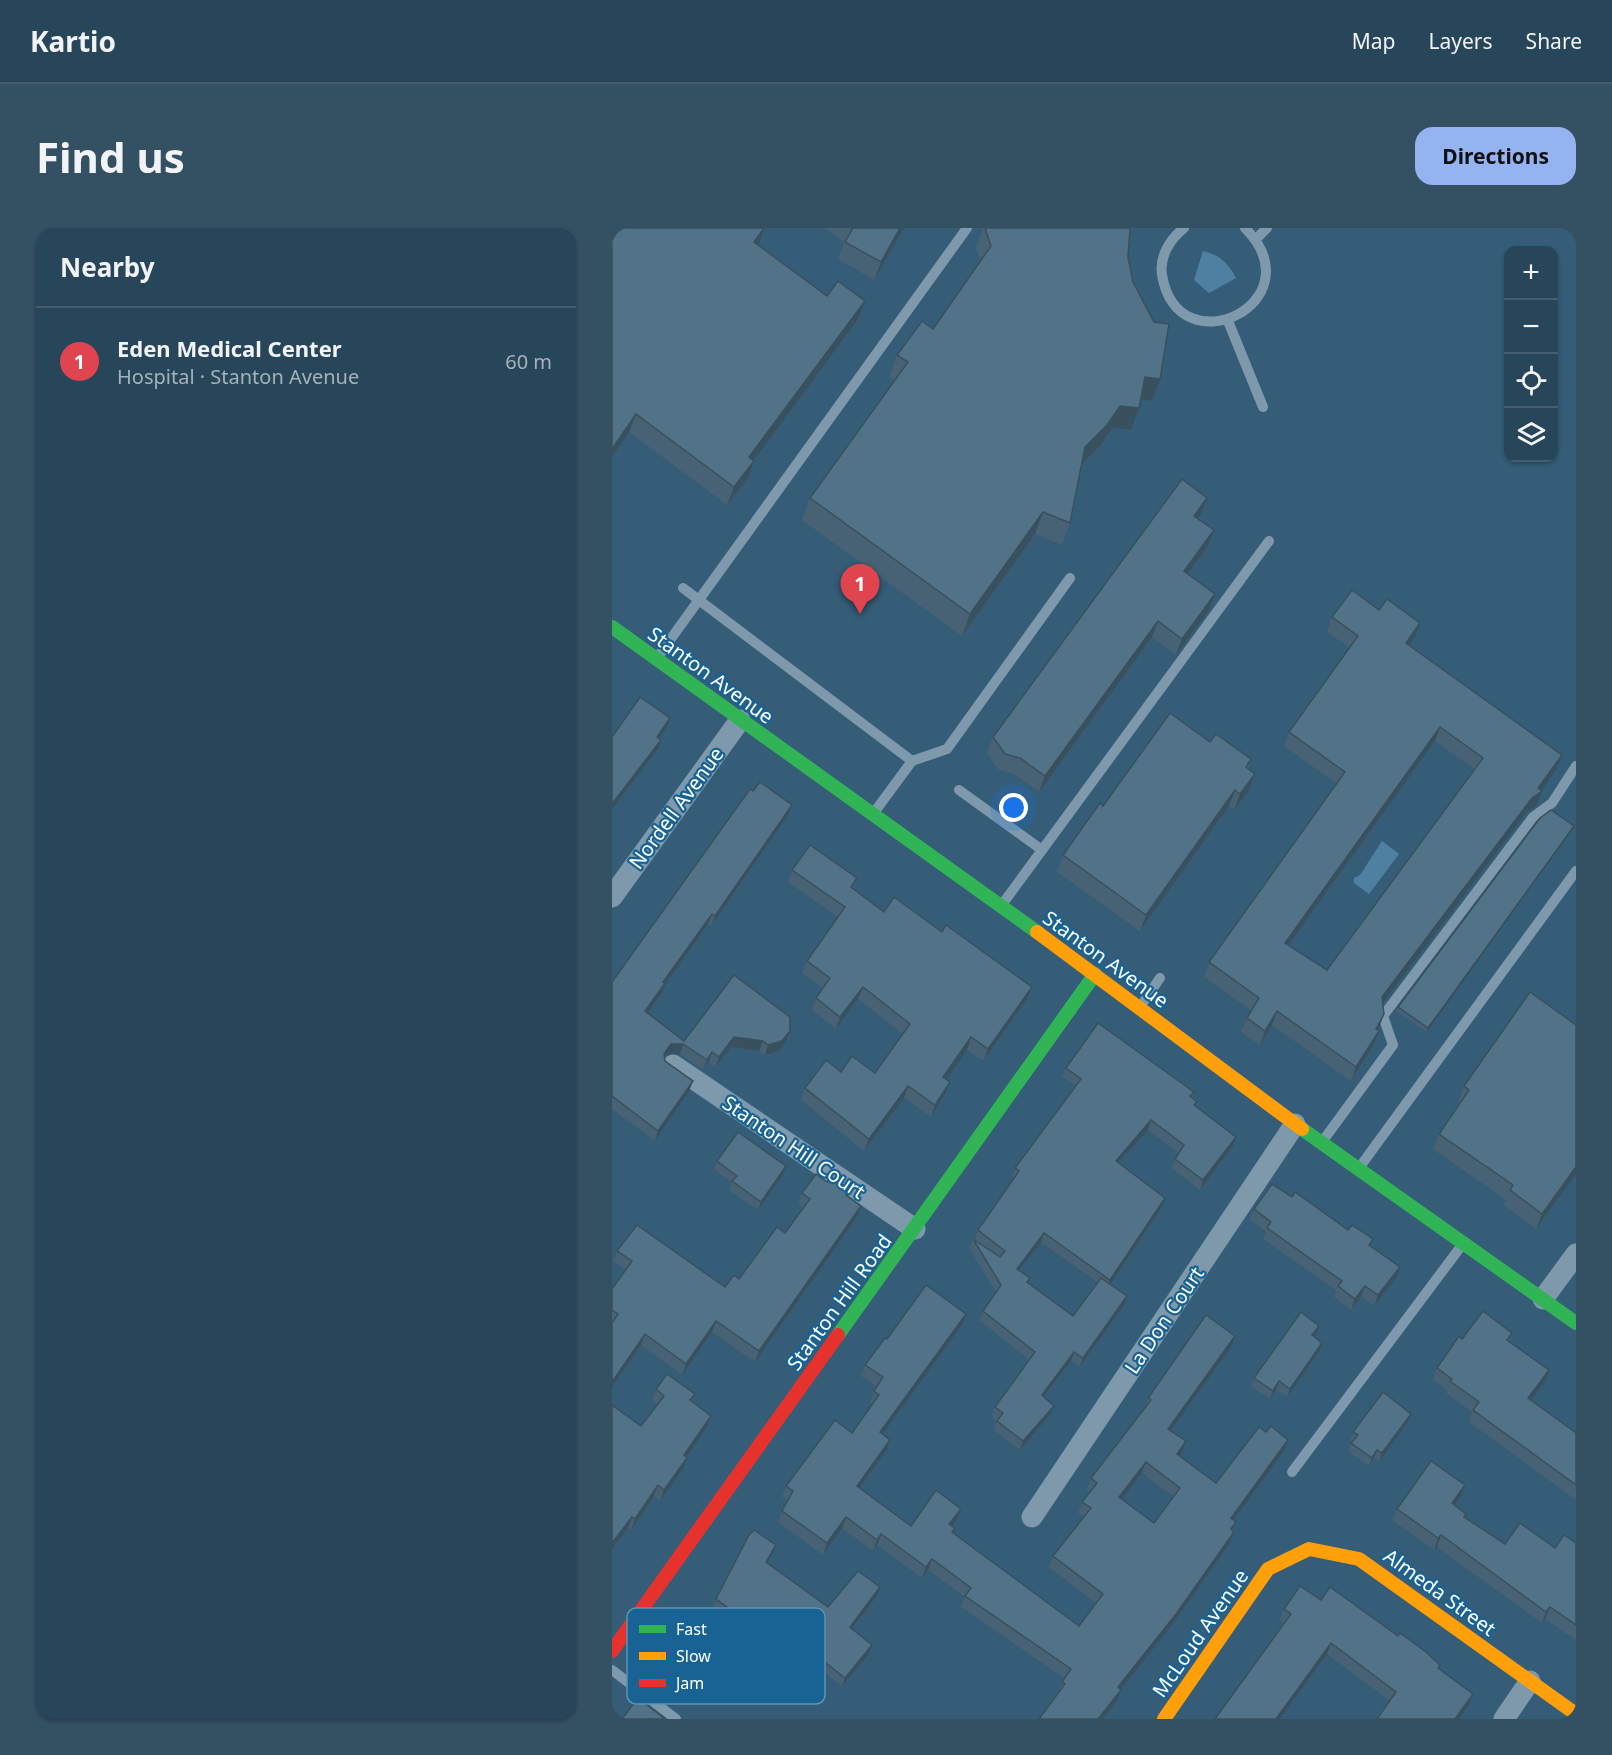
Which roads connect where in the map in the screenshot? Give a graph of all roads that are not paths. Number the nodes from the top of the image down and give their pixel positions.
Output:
1 (967, 228) edge
2 (1184, 228) edge
3 (1245, 228) edge
4 (1267, 228) edge
5 (1256, 239) junction
6 (1228, 321) junction
7 (1263, 407) dead end
8 (1269, 542) dead end
9 (1070, 578) dead end
10 (683, 588) dead end
11 (699, 600) junction
12 (612, 627) edge
13 (656, 659) junction
14 (740, 720) junction
15 (912, 761) junction
16 (1576, 766) edge
17 (959, 790) dead end
18 (873, 814) junction
19 (1042, 850) junction
20 (1576, 871) edge
21 (612, 897) edge
22 (1001, 906) junction
23 (1095, 974) junction
24 (1160, 978) dead end
25 (1140, 1007) junction
26 (673, 1065) edge
27 (1295, 1124) junction
28 (1322, 1142) junction
29 (1359, 1168) junction
30 (915, 1228) junction
31 (1464, 1242) junction
32 (1576, 1254) edge
33 (1543, 1299) junction
34 (1576, 1323) edge
35 (1292, 1472) dead end
36 (1032, 1517) dead end
37 (1268, 1569) joint
38 (643, 1608) edge
39 (627, 1630) edge
40 (612, 1651) edge
41 (612, 1670) edge
42 (627, 1681) edge
43 (1530, 1681) junction
44 (656, 1704) edge
45 (1576, 1714) edge
46 (676, 1719) edge
47 (1164, 1719) edge
48 (1504, 1719) edge

1 - 11 lane
2 - 6 lane
3 - 5 lane
4 - 5 lane
5 - 6 lane
6 - 7 lane
8 - 19 lane
9 - 15 lane
10 - 11 lane
11 - 13 lane
11 - 15 lane
12 - 13 street, Stanton Avenue
13 - 14 street, Stanton Avenue
14 - 18 street, Stanton Avenue
14 - 21 street, Nordell Avenue
15 - 18 lane
16 - 28 lane
17 - 19 lane
18 - 22 street, Stanton Avenue
19 - 22 lane
20 - 29 lane
22 - 23 street, Stanton Avenue
23 - 25 street, Stanton Avenue
23 - 30 street, Stanton Hill Road
24 - 25 lane
25 - 27 street, Stanton Avenue
26 - 30 street, Stanton Hill Court
27 - 28 street, Stanton Avenue
27 - 36 street, La Don Court
28 - 29 street, Stanton Avenue
29 - 31 street, Stanton Avenue
30 - 38 street, Stanton Hill Road
31 - 33 street, Stanton Avenue
31 - 35 lane
32 - 33 street
33 - 34 street, Stanton Avenue
37 - 43 street, Almeda Street
37 - 47 street, McLoud Avenue
39 - 40 street, Stanton Hill Road
41 - 42 lane
43 - 45 street, Almeda Street
43 - 48 street
44 - 46 lane

